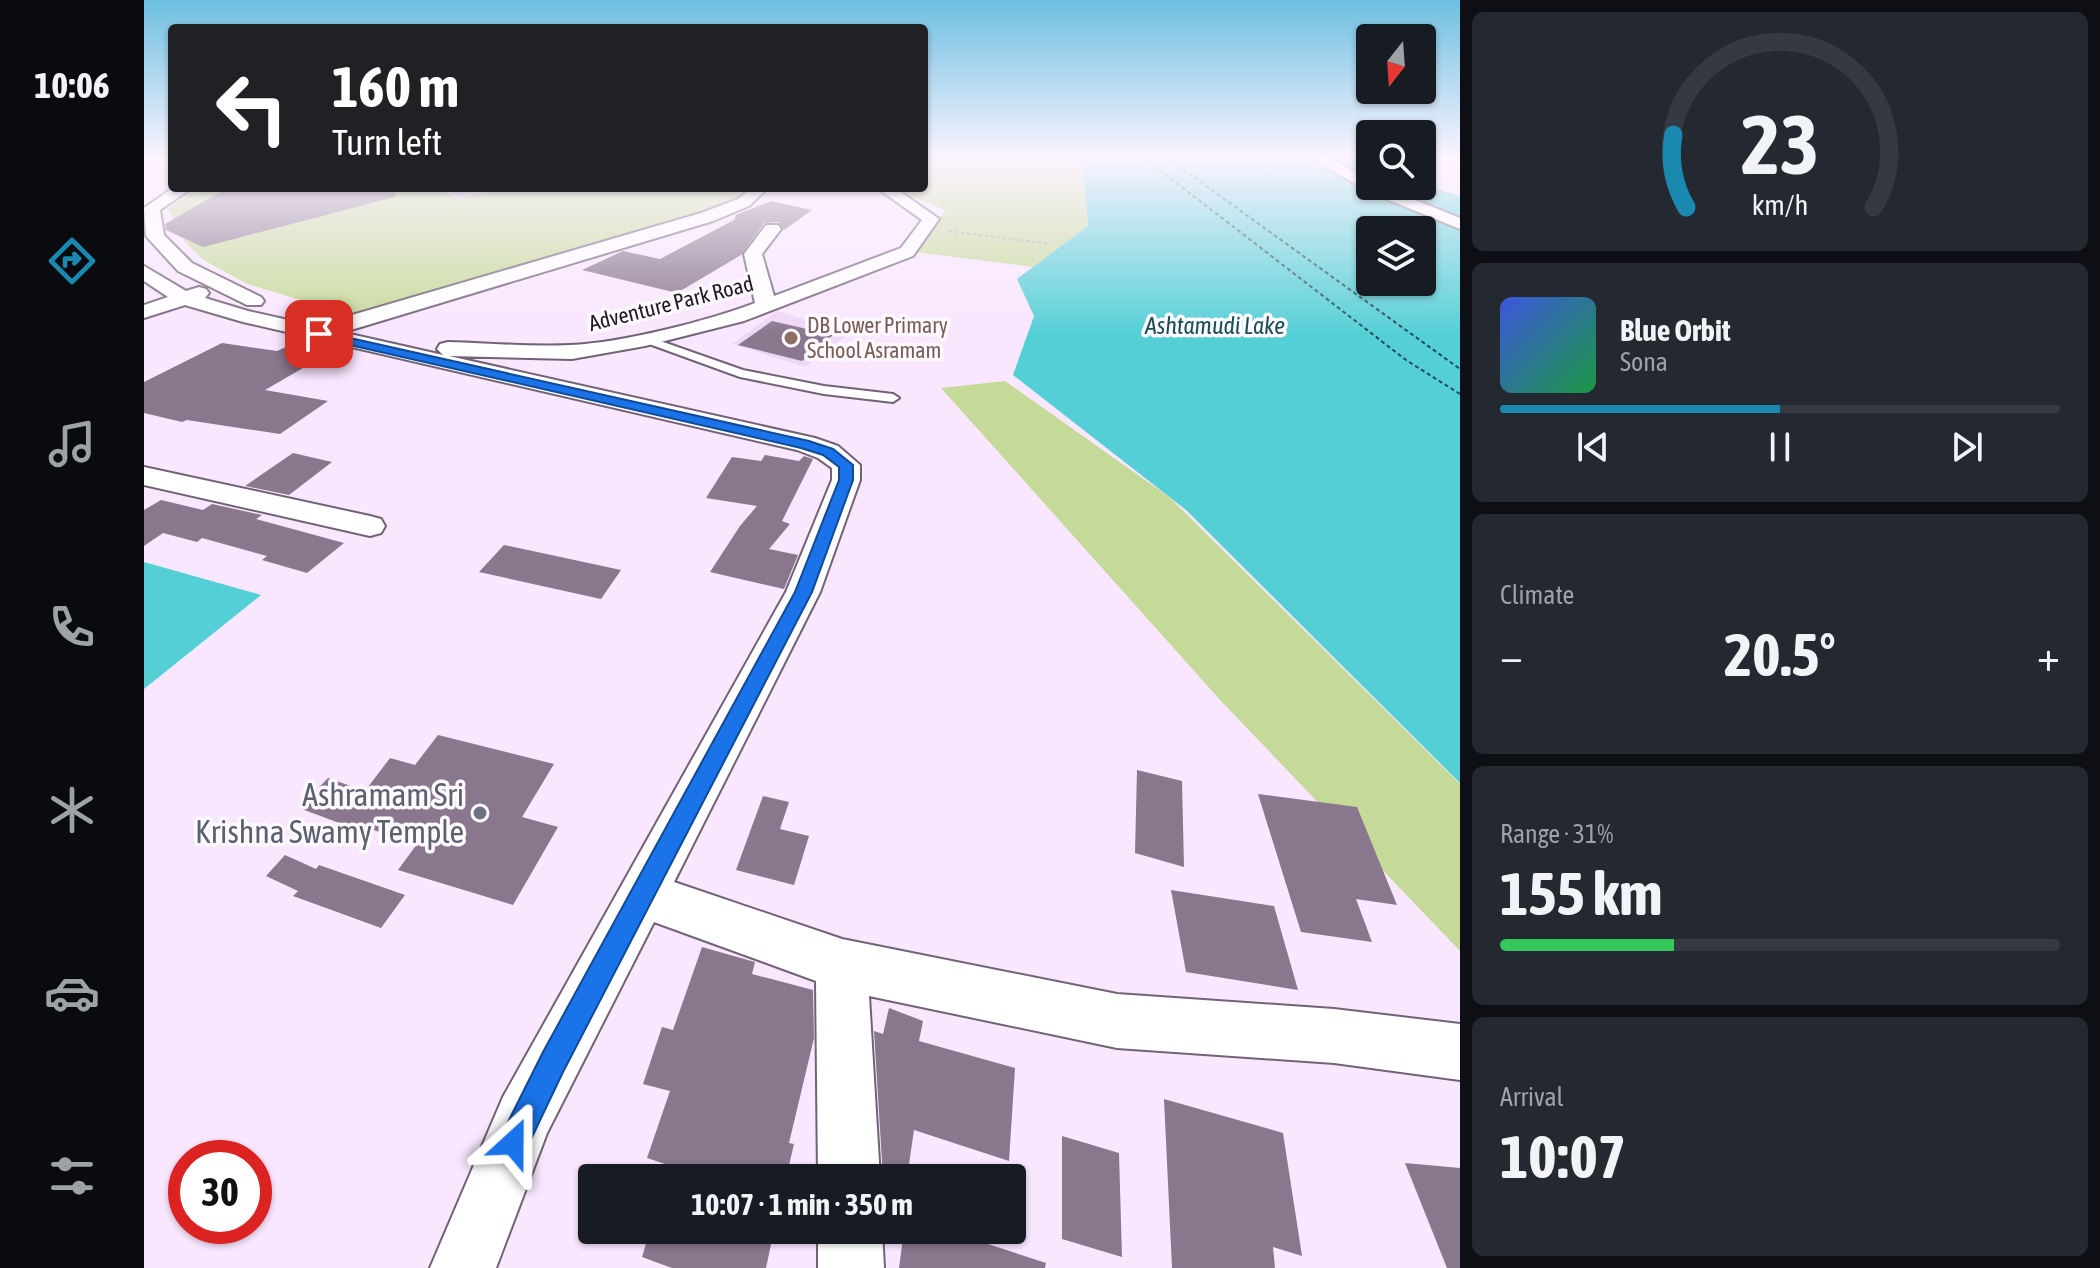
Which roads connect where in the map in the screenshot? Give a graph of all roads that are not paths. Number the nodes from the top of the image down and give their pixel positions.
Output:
1 (153, 216) edge
2 (709, 216) edge
3 (927, 216) edge
4 (1441, 216) edge
5 (1460, 224) edge
6 (772, 229) dead end
7 (144, 272) edge
8 (223, 286) junction
9 (184, 298) junction
10 (766, 305) junction
11 (144, 312) edge
12 (343, 325) junction
13 (645, 339) junction
14 (893, 398) dead end
15 (144, 476) edge
16 (370, 526) dead end
17 (641, 894) junction
18 (842, 965) junction
19 (1460, 1052) edge
20 (849, 1164) edge
21 (850, 1244) edge
22 (463, 1268) edge
23 (851, 1268) edge

1 - 8 street, Adventure Park Road
2 - 12 street
3 - 10 street, Adventure Park Road
4 - 5 street
6 - 10 street
7 - 9 street
8 - 9 street
8 - 12 street, Adventure Park Road
9 - 11 street
9 - 17 street
10 - 13 street, Adventure Park Road
12 - 13 street, Adventure Park Road
13 - 14 lane
15 - 16 street
17 - 18 street
17 - 22 street
18 - 19 street
18 - 20 street
21 - 23 street

